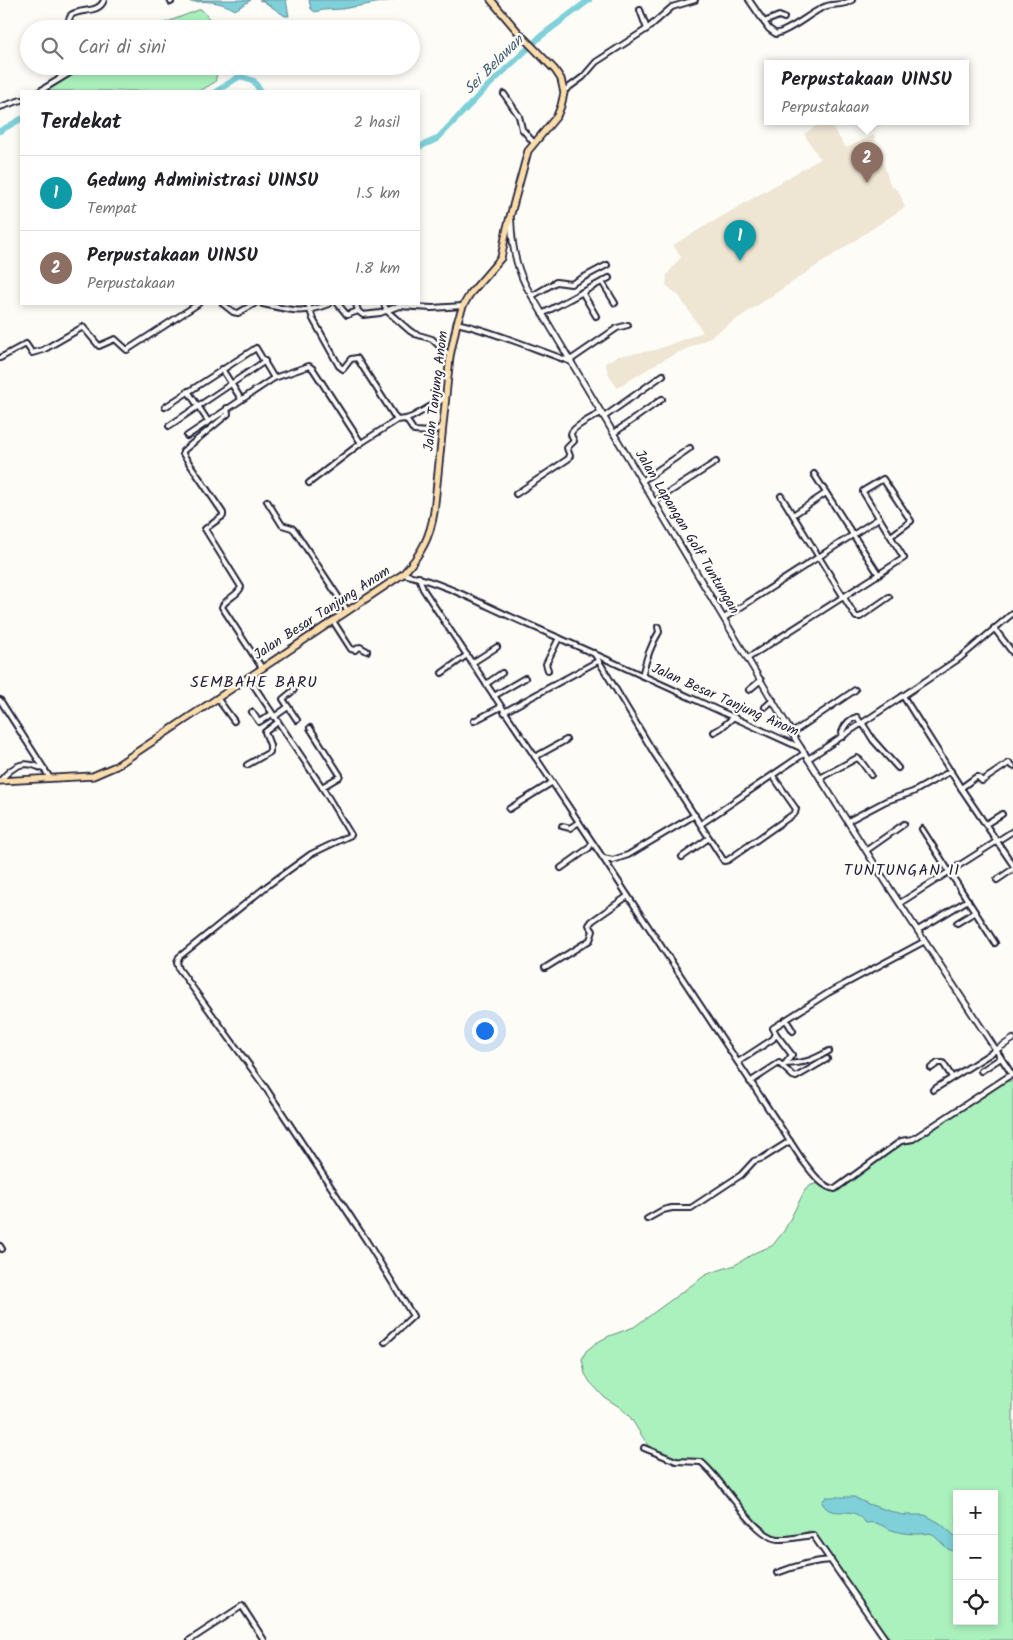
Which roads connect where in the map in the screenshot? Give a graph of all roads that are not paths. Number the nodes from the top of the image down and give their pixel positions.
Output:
1 (104, 0) edge
2 (491, 0) edge
3 (695, 0) edge
4 (750, 0) edge
5 (852, 0) edge
6 (640, 10) dead end
7 (784, 18) dead end
8 (69, 20) edge
9 (764, 22) junction
10 (647, 29) junction
11 (61, 75) edge
12 (67, 75) edge
13 (57, 81) junction
14 (42, 90) edge
15 (564, 91) junction
16 (504, 94) dead end
17 (20, 100) edge
18 (0, 106) edge
19 (534, 143) junction
20 (510, 218) junction
21 (607, 265) dead end
22 (609, 278) dead end
23 (602, 282) junction
24 (582, 292) junction
25 (532, 296) junction
26 (615, 303) dead end
27 (196, 305) edge
28 (224, 305) edge
29 (252, 305) edge
30 (268, 305) edge
31 (308, 305) edge
32 (326, 305) edge
33 (339, 305) edge
34 (356, 305) edge
35 (384, 305) edge
36 (463, 306) junction
37 (309, 311) junction
38 (358, 311) junction
39 (387, 311) junction
40 (542, 314) junction
41 (596, 316) dead end
42 (457, 323) junction
43 (628, 325) dead end
44 (450, 356) junction
45 (0, 358) edge
46 (265, 361) junction
47 (569, 361) junction
48 (222, 369) junction
49 (663, 375) dead end
50 (274, 378) junction
51 (231, 383) junction
52 (188, 392) junction
53 (445, 398) junction
54 (241, 399) junction
55 (662, 399) dead end
56 (198, 405) junction
57 (165, 407) dead end
58 (227, 408) junction
59 (602, 415) junction
60 (397, 420) junction
61 (406, 420) junction
62 (208, 421) junction
63 (169, 426) dead end
64 (442, 428) junction
65 (614, 433) junction
66 (186, 436) dead end
67 (361, 442) junction
68 (690, 448) dead end
69 (716, 462) dead end
70 (814, 474) dead end
71 (642, 481) junction
72 (309, 483) dead end
73 (516, 494) dead end
74 (826, 494) junction
75 (781, 496) dead end
76 (267, 501) dead end
77 (654, 502) junction
78 (793, 515) junction
79 (879, 518) junction
80 (853, 536) junction
81 (891, 536) junction
82 (819, 558) junction
83 (404, 574) junction
84 (879, 575) junction
85 (419, 577) junction
86 (845, 597) junction
87 (890, 597) dead end
88 (348, 610) junction
89 (1013, 613) edge
90 (724, 618) junction
91 (333, 620) junction
92 (658, 627) dead end
93 (994, 628) junction
94 (560, 638) junction
95 (497, 647) dead end
96 (367, 652) dead end
97 (594, 653) junction
98 (1013, 653) edge
99 (467, 655) junction
100 (748, 658) junction
101 (598, 661) junction
102 (472, 663) junction
103 (262, 668) junction
104 (548, 670) dead end
105 (442, 673) dead end
106 (502, 673) dead end
107 (642, 676) junction
108 (248, 677) junction
109 (525, 678) dead end
110 (761, 680) junction
111 (292, 684) dead end
112 (486, 684) junction
113 (749, 690) dead end
114 (855, 690) dead end
115 (494, 696) junction
116 (903, 696) junction
117 (217, 698) junction
118 (773, 700) junction
119 (1, 703) edge
120 (288, 707) junction
121 (501, 707) junction
122 (765, 707) dead end
123 (252, 712) dead end
124 (504, 712) junction
125 (273, 715) junction
126 (734, 717) junction
127 (297, 720) dead end
128 (234, 721) dead end
129 (474, 721) dead end
130 (278, 722) junction
131 (862, 724) junction
132 (310, 728) dead end
133 (714, 732) dead end
134 (792, 733) junction
135 (843, 737) junction
136 (566, 740) dead end
137 (801, 748) junction
138 (805, 753) junction
139 (535, 757) junction
140 (808, 760) junction
141 (247, 765) dead end
142 (1013, 766) edge
143 (898, 768) dead end
144 (46, 770) junction
145 (951, 771) junction
146 (773, 776) junction
147 (871, 776) dead end
148 (50, 778) junction
149 (820, 778) junction
150 (0, 781) edge
151 (551, 783) junction
152 (322, 787) junction
153 (960, 788) junction
154 (509, 809) dead end
155 (1002, 814) dead end
156 (695, 816) junction
157 (848, 821) junction
158 (579, 822) junction
159 (701, 824) junction
160 (904, 824) dead end
161 (986, 824) junction
162 (562, 826) dead end
163 (922, 830) dead end
164 (1013, 831) edge
165 (709, 838) junction
166 (998, 841) junction
167 (592, 843) junction
168 (867, 850) junction
169 (682, 857) dead end
170 (603, 858) junction
171 (1013, 865) edge
172 (561, 868) dead end
173 (949, 871) junction
174 (997, 880) dead end
175 (628, 896) junction
176 (968, 900) junction
177 (900, 903) junction
178 (975, 912) junction
179 (958, 923) dead end
180 (918, 930) junction
181 (926, 941) junction
182 (996, 943) dead end
183 (545, 968) dead end
184 (786, 1020) junction
185 (793, 1031) dead end
186 (776, 1034) junction
187 (1013, 1038) edge
188 (996, 1050) junction
189 (828, 1051) dead end
190 (1001, 1058) junction
191 (827, 1059) dead end
192 (738, 1062) junction
193 (784, 1064) junction
194 (931, 1068) dead end
195 (981, 1071) dead end
196 (1012, 1075) edge
197 (952, 1078) junction
198 (750, 1082) junction
199 (932, 1090) dead end
200 (790, 1141) junction
201 (647, 1219) dead end
202 (385, 1342) dead end
203 (644, 1448) dead end
204 (832, 1560) junction
205 (777, 1573) dead end
206 (190, 1640) edge
207 (264, 1640) edge
208 (886, 1640) edge

1 - 8 street
2 - 15 main road
3 - 10 street
4 - 9 street
5 - 9 street
6 - 10 street
7 - 9 street
10 - 15 street
11 - 13 street
12 - 13 street
13 - 14 street
15 - 19 main road, Jalan Lapangan Golf Tuntungan
16 - 19 street
17 - 18 street
19 - 20 main road, Jalan Lapangan Golf Tuntungan
20 - 25 street, Jalan Lapangan Golf Tuntungan
20 - 36 main road, Jalan Tanjung Anom
21 - 25 street
22 - 23 street
23 - 24 street
23 - 26 street
24 - 40 street
24 - 41 street
25 - 40 street, Jalan Lapangan Golf Tuntungan
27 - 45 street
28 - 29 street
30 - 37 street
31 - 37 street
32 - 37 street
33 - 38 street
34 - 38 street
35 - 39 street
36 - 39 street
36 - 42 main road, Jalan Tanjung Anom
37 - 60 street
38 - 39 street
39 - 44 street
40 - 47 street, Jalan Lapangan Golf Tuntungan
42 - 44 main road, Jalan Tanjung Anom
42 - 47 street
43 - 47 street
44 - 53 main road, Jalan Tanjung Anom
46 - 48 street
46 - 50 street
46 - 51 street
47 - 59 street, Jalan Lapangan Golf Tuntungan
48 - 51 street
48 - 52 street
49 - 59 street
50 - 54 street
50 - 67 street
51 - 54 street
51 - 56 street
52 - 56 street
52 - 57 street
53 - 61 street
53 - 64 main road, Jalan Tanjung Anom
54 - 58 street
55 - 65 street
56 - 62 street
56 - 63 street
58 - 62 street
58 - 103 street
59 - 65 street, Jalan Lapangan Golf Tuntungan
59 - 73 street
60 - 61 street
60 - 67 street
61 - 64 street
62 - 66 street
64 - 83 main road, Jalan Tanjung Anom
65 - 71 street, Jalan Lapangan Golf Tuntungan
67 - 72 street
68 - 71 street
69 - 77 street
70 - 74 street
71 - 77 street, Jalan Lapangan Golf Tuntungan
74 - 78 street
74 - 80 street
75 - 78 street
76 - 88 street
77 - 90 street, Jalan Lapangan Golf Tuntungan
78 - 82 street
79 - 80 street
79 - 81 street
79 - 81 street
80 - 82 street
80 - 84 street
81 - 84 street
82 - 86 street
82 - 90 street
83 - 85 street, Jalan Besar Tanjung Anom
83 - 88 main road, Jalan Besar Tanjung Anom
84 - 86 street
85 - 94 street, Jalan Besar Tanjung Anom
85 - 99 street
86 - 87 street
86 - 100 street
88 - 91 main road, Jalan Besar Tanjung Anom
89 - 93 street
90 - 100 street, Jalan Lapangan Golf Tuntungan
91 - 96 street
91 - 103 main road, Jalan Besar Tanjung Anom
92 - 107 street
93 - 98 street
93 - 116 street
94 - 97 street, Jalan Besar Tanjung Anom
94 - 104 street
95 - 102 street
97 - 101 street
97 - 107 street, Jalan Besar Tanjung Anom
99 - 102 street
99 - 105 street
100 - 110 street, Jalan Lapangan Golf Tuntungan
101 - 124 street
101 - 156 street
102 - 112 street
103 - 108 main road, Jalan Besar Tanjung Anom
106 - 112 street
107 - 126 street, Jalan Besar Tanjung Anom
108 - 117 main road, Jalan Besar Tanjung Anom
108 - 125 street
109 - 115 street
110 - 113 street
110 - 118 street, Jalan Lapangan Golf Tuntungan
111 - 120 street
112 - 115 street
114 - 134 street
115 - 121 street
116 - 131 street
116 - 145 street
117 - 128 street
117 - 148 main road, Jalan Besar Tanjung Anom
118 - 122 street
118 - 134 street, Jalan Lapangan Golf Tuntungan
119 - 144 street
120 - 125 street
120 - 127 street
121 - 124 street
121 - 129 street
123 - 125 street
124 - 139 street
125 - 130 street
126 - 133 street
126 - 137 street, Jalan Besar Tanjung Anom
130 - 141 street
130 - 152 street
131 - 135 street
131 - 135 street
131 - 143 street
132 - 152 street
134 - 137 street, Jalan Lapangan Golf Tuntungan
135 - 140 street
136 - 139 street
137 - 138 street, Jalan Lapangan Golf Tuntungan
138 - 140 street, Jalan Lapangan Golf Tuntungan
138 - 146 street
139 - 151 street
140 - 149 street, Jalan Lapangan Golf Tuntungan
142 - 153 street
144 - 148 street
144 - 150 street
145 - 153 street
145 - 157 street
146 - 159 street
146 - 165 street
147 - 149 street
148 - 150 main road, Jalan Besar Tanjung Anom
149 - 157 street, Jalan Lapangan Golf Tuntungan
151 - 154 street
151 - 158 street
152 - 202 street
153 - 161 street
155 - 161 street
156 - 159 street
156 - 170 street
157 - 168 street, Jalan Lapangan Golf Tuntungan
158 - 162 street
158 - 167 street
159 - 165 street
160 - 168 street
161 - 166 street
163 - 173 street
164 - 166 street
165 - 169 street
166 - 171 street
166 - 173 street
167 - 170 street
167 - 172 street
168 - 177 street, Jalan Lapangan Golf Tuntungan
170 - 175 street
171 - 174 street
173 - 176 street
173 - 177 street
175 - 183 street
175 - 192 street
176 - 178 street
176 - 180 street
177 - 180 street, Jalan Lapangan Golf Tuntungan
178 - 179 street
178 - 182 street
180 - 181 street, Jalan Lapangan Golf Tuntungan
181 - 184 street
181 - 188 street, Jalan Lapangan Golf Tuntungan
184 - 185 street
184 - 186 street
186 - 192 street
186 - 193 street
187 - 188 street
188 - 190 street
188 - 197 street
189 - 193 street
190 - 195 street
190 - 196 street
191 - 193 street
192 - 198 street
193 - 198 street
194 - 197 street
196 - 200 street
197 - 199 street
198 - 200 street
200 - 201 street
203 - 204 street
204 - 205 street
204 - 208 street
206 - 207 street

